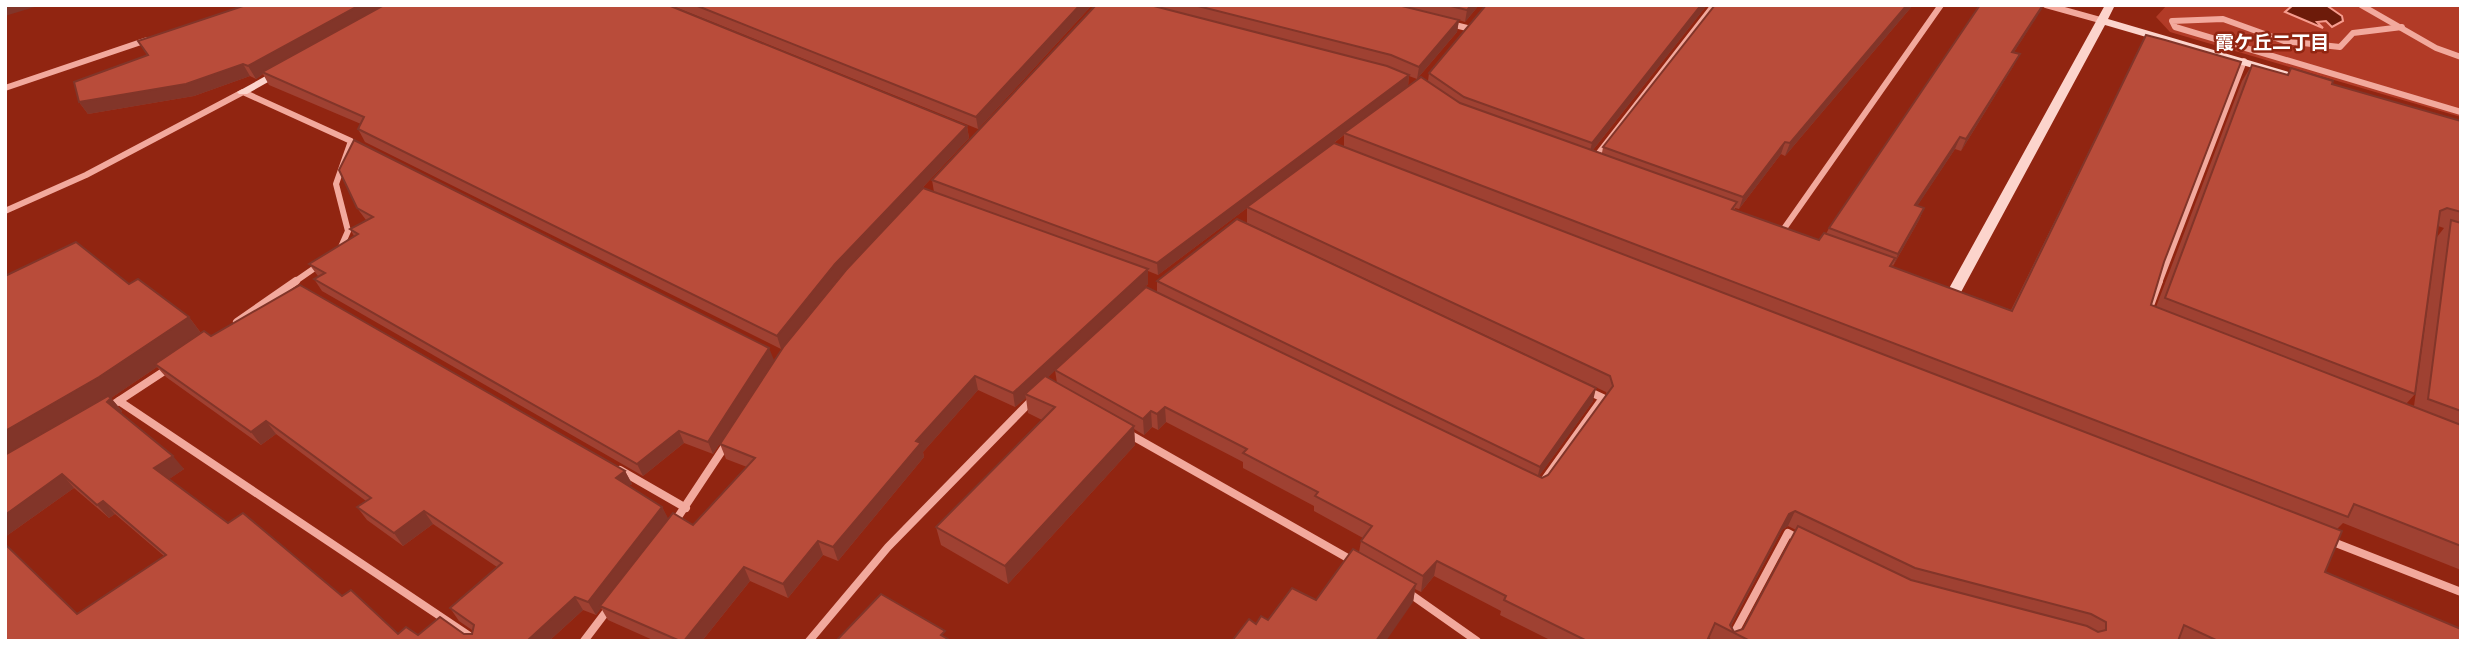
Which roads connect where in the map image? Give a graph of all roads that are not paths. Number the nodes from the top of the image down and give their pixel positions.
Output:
1 (1714, 5) edge
2 (1941, 5) edge
3 (2046, 5) edge
4 (2110, 5) edge
5 (2361, 5) edge
6 (1474, 20) edge
7 (2100, 20) junction
8 (1443, 22) edge
9 (1467, 27) junction
10 (2402, 27) junction
11 (160, 36) edge
12 (1459, 37) edge
13 (2461, 57) edge
14 (2244, 61) junction
15 (292, 65) edge
16 (2320, 84) edge
17 (5, 88) edge
18 (243, 92) junction
19 (2461, 112) edge
20 (351, 141) junction
21 (364, 147) edge
22 (1579, 158) edge
23 (1591, 162) junction
24 (1604, 167) edge
25 (5, 211) edge
26 (1771, 225) edge
27 (1783, 230) junction
28 (1796, 234) edge
29 (337, 252) edge
30 (326, 260) edge
31 (295, 283) junction
32 (306, 289) edge
33 (1940, 289) edge
34 (1953, 294) joint
35 (2150, 306) edge
36 (229, 328) edge
37 (174, 365) edge
38 (1579, 386) edge
39 (1036, 397) edge
40 (119, 401) junction
41 (102, 412) edge
42 (1118, 428) edge
43 (730, 438) edge
44 (614, 467) edge
45 (1527, 481) edge
46 (686, 508) junction
47 (669, 530) edge
48 (2320, 536) edge
49 (1811, 544) edge
50 (1357, 564) edge
51 (1393, 584) edge
52 (2461, 592) edge
53 (618, 597) edge
54 (1465, 638) edge
55 (477, 641) edge
56 (584, 641) edge
57 (809, 641) edge
58 (1477, 641) edge
59 (1730, 641) edge

1 - 23 street
2 - 27 street
3 - 7 street
4 - 7 street
5 - 10 street
6 - 9 street
7 - 14 street
7 - 34 street
8 - 9 street
9 - 12 street
10 - 13 street
10 - 19 street
11 - 17 street
14 - 16 street
14 - 35 street
15 - 18 street
18 - 20 street
18 - 25 street
20 - 21 street
20 - 29 street
22 - 23 street
23 - 24 street
26 - 27 street
27 - 28 street
30 - 31 street
31 - 32 street
31 - 36 street
33 - 34 street
37 - 40 street
38 - 45 street
39 - 57 street
40 - 41 street
40 - 55 street
42 - 50 street
43 - 46 street
44 - 46 street
46 - 47 street
48 - 52 street
49 - 59 street
51 - 54 street
53 - 56 street
54 - 58 street

